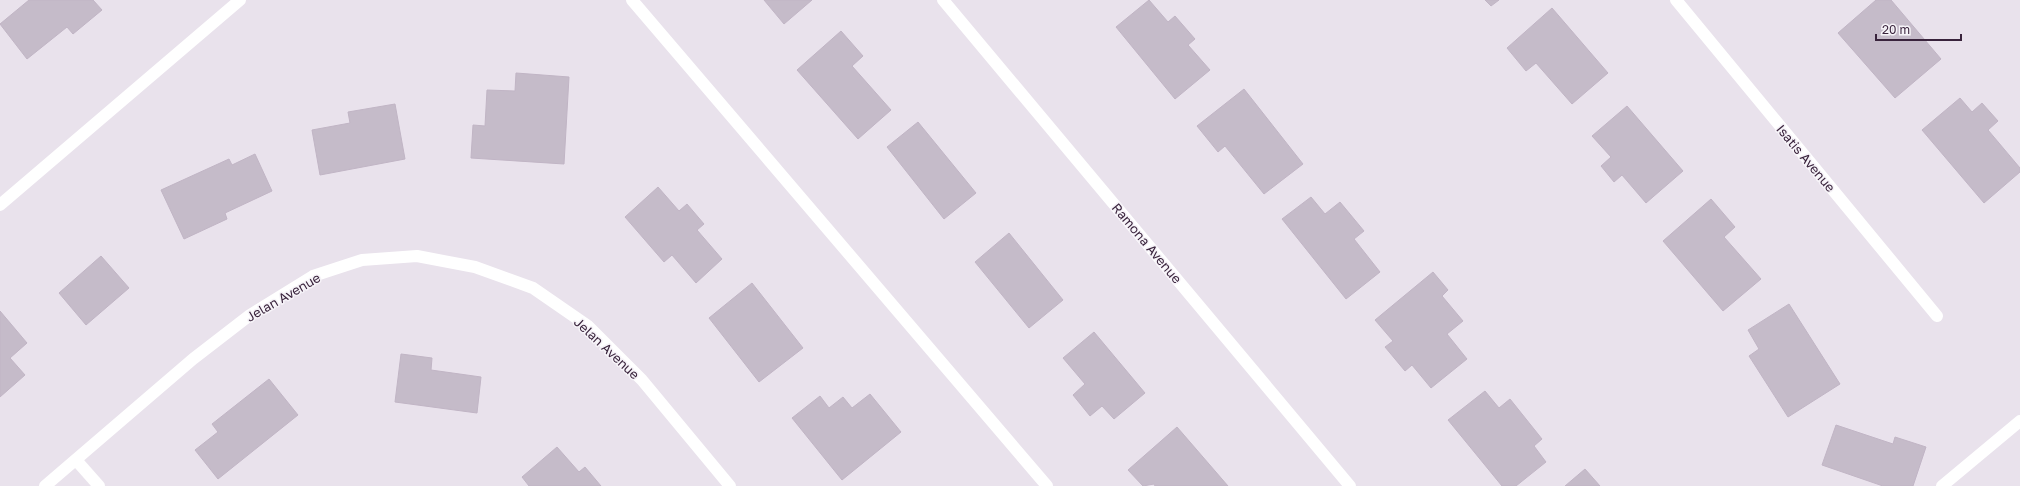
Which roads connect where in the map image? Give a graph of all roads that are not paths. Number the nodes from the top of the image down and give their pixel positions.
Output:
1 (240, 0) edge
2 (632, 0) edge
3 (943, 0) edge
4 (1676, 0) edge
5 (0, 205) edge
6 (1937, 316) dead end
7 (2020, 421) edge
8 (76, 460) junction
9 (45, 486) edge
10 (99, 486) edge
11 (730, 486) edge
12 (1047, 486) edge
13 (1350, 486) edge
14 (1942, 486) edge

1 - 5 street
2 - 12 street
3 - 13 street, Ramona Avenue
4 - 6 street, Isatis Avenue
7 - 14 street
8 - 9 street, Jelan Avenue
8 - 10 street
8 - 11 street, Jelan Avenue

